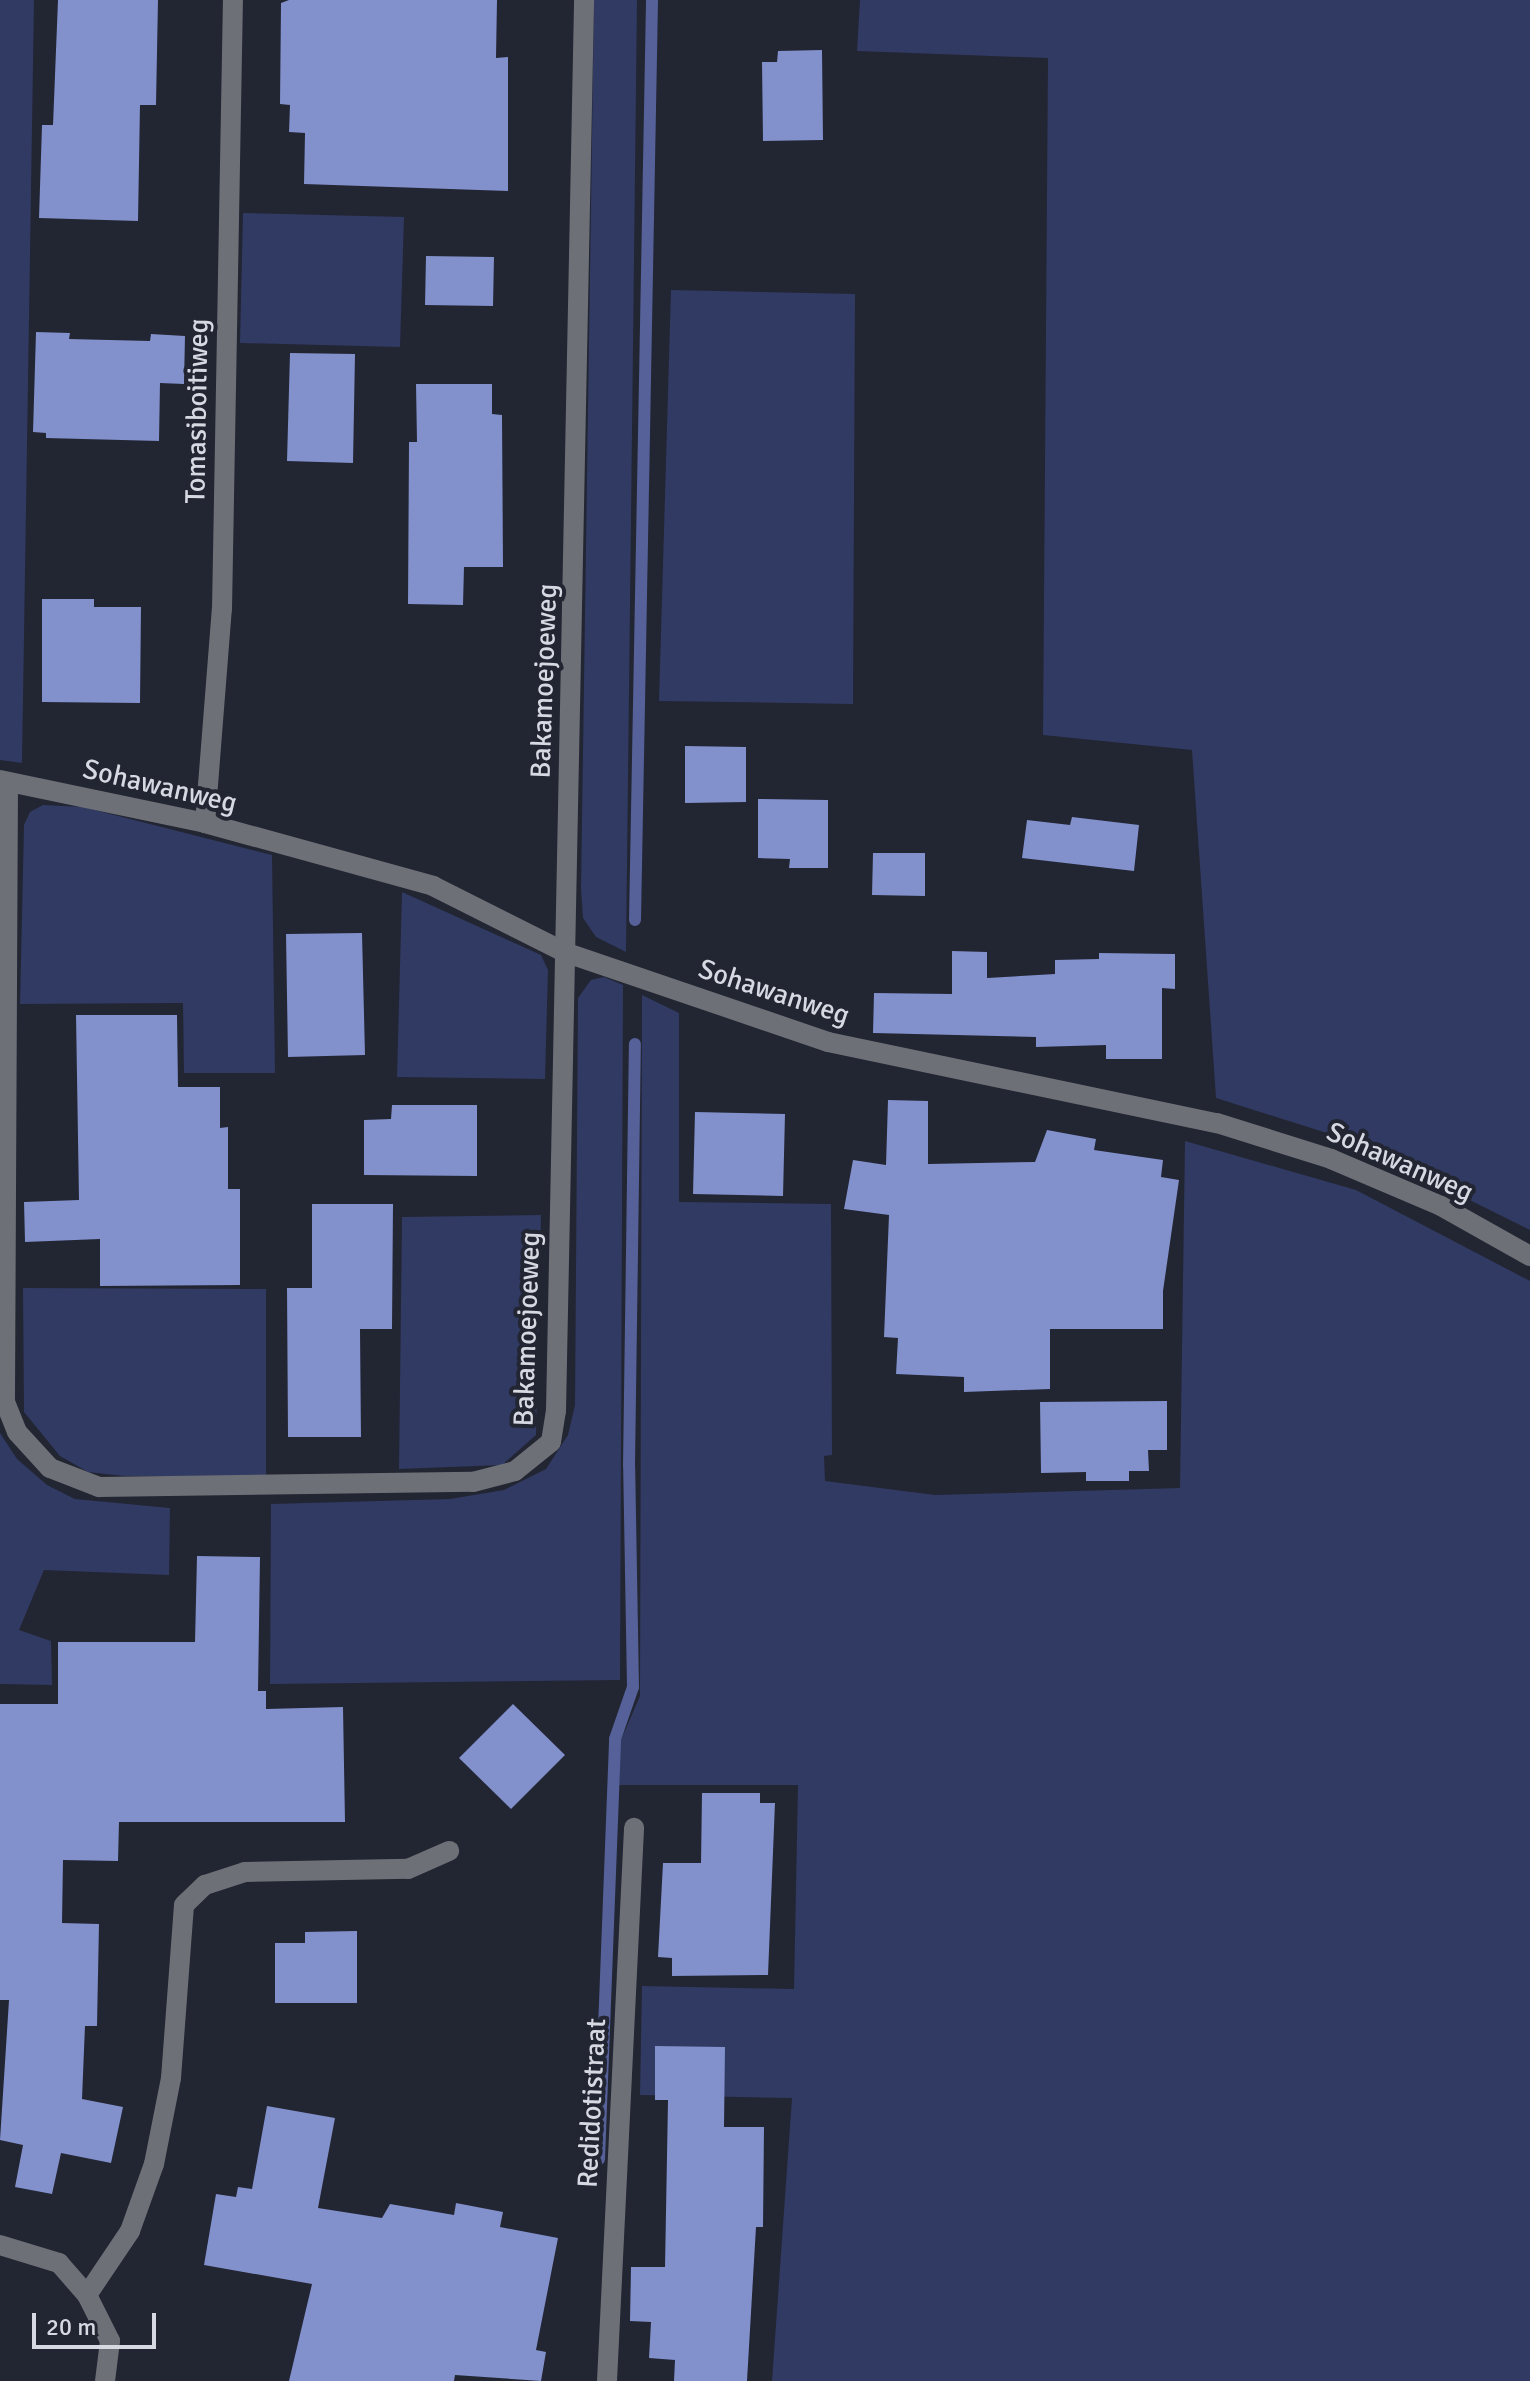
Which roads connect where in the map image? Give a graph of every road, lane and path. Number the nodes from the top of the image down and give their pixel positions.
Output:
1 (233, 0) edge
2 (584, 0) edge
3 (4, 781) edge
4 (205, 823) junction
5 (564, 952) junction
6 (1530, 1256) edge
7 (634, 1828) dead end
8 (449, 1851) dead end
9 (0, 2245) edge
10 (87, 2295) junction
11 (105, 2381) edge
12 (607, 2381) edge

1 - 4 street, Tomasiboitiweg
2 - 5 street, Bakamoejoeweg
3 - 4 street, Sohawanweg
3 - 5 street, Bakamoejoeweg
4 - 5 street, Sohawanweg
5 - 6 street, Sohawanweg
7 - 12 street, Redidotistraat
8 - 10 street
9 - 10 street
10 - 11 street

